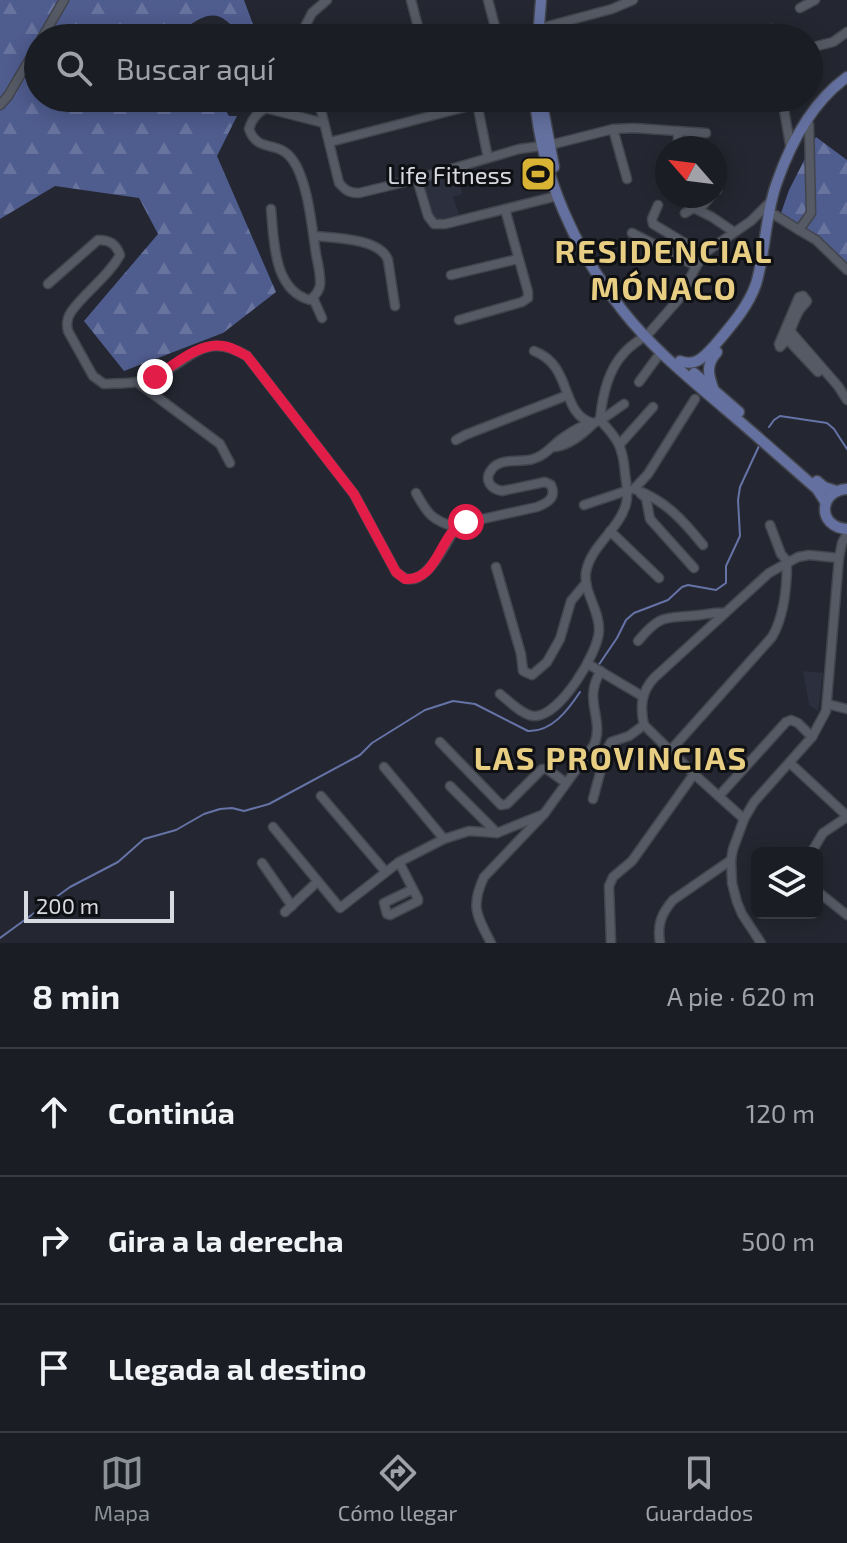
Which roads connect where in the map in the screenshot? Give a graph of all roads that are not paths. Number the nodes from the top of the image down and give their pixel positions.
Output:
1 (64, 0) edge
2 (327, 0) edge
3 (411, 0) edge
4 (488, 0) edge
5 (535, 0) edge
6 (541, 0) edge
7 (633, 0) edge
8 (815, 0) edge
9 (800, 8) dead end
10 (50, 24) edge
11 (306, 24) edge
12 (417, 24) edge
13 (494, 24) edge
14 (535, 24) edge
15 (537, 24) edge
16 (566, 24) edge
17 (847, 32) edge
18 (823, 44) edge
19 (24, 69) edge
20 (847, 77) edge
21 (847, 85) edge
22 (823, 100) edge
23 (0, 105) edge
24 (823, 107) edge
25 (259, 112) edge
26 (280, 112) edge
27 (321, 112) edge
28 (437, 112) edge
29 (478, 112) edge
30 (538, 112) edge
31 (542, 112) edge
32 (784, 112) edge
33 (815, 112) edge
34 (819, 112) edge
35 (324, 123) junction
36 (786, 123) junction
37 (805, 127) junction
38 (613, 129) junction
39 (678, 131) junction
40 (706, 133) dead end
41 (678, 136) edge
42 (330, 142) junction
43 (546, 145) junction
44 (791, 151) junction
45 (488, 158) junction
46 (417, 179) junction
47 (627, 179) dead end
48 (557, 196) junction
49 (772, 200) junction
50 (657, 208) edge
51 (271, 209) dead end
52 (505, 209) junction
53 (699, 210) joint
54 (685, 213) dead end
55 (775, 215) junction
56 (799, 230) junction
57 (734, 232) junction
58 (632, 233) dead end
59 (314, 236) junction
60 (703, 254) junction
61 (518, 259) junction
62 (696, 266) junction
63 (847, 270) edge
64 (451, 275) dead end
65 (48, 284) dead end
66 (313, 298) junction
67 (395, 306) dead end
68 (322, 318) dead end
69 (459, 320) dead end
70 (647, 334) junction
71 (789, 336) junction
72 (534, 351) dead end
73 (661, 352) junction
74 (680, 361) junction
75 (137, 382) junction
76 (639, 382) dead end
77 (714, 390) junction
78 (568, 395) junction
79 (844, 397) edge
80 (695, 399) dead end
81 (624, 404) dead end
82 (653, 407) dead end
83 (597, 422) junction
84 (456, 440) dead end
85 (620, 444) junction
86 (230, 463) dead end
87 (631, 490) junction
88 (841, 490) edge
89 (416, 493) dead end
90 (826, 503) junction
91 (584, 505) dead end
92 (770, 525) dead end
93 (833, 525) junction
94 (456, 527) junction
95 (610, 531) junction
96 (847, 532) edge
97 (842, 543) junction
98 (703, 545) dead end
99 (839, 558) junction
100 (787, 561) junction
101 (496, 567) dead end
102 (694, 568) dead end
103 (659, 578) dead end
104 (586, 583) junction
105 (725, 613) junction
106 (638, 641) dead end
107 (588, 664) junction
108 (601, 671) junction
109 (576, 681) junction
110 (592, 687) junction
111 (500, 694) dead end
112 (642, 696) junction
113 (827, 704) junction
114 (847, 709) edge
115 (644, 725) junction
116 (812, 737) junction
117 (440, 742) dead end
118 (670, 751) junction
119 (790, 763) junction
120 (384, 767) dead end
121 (694, 774) junction
122 (566, 783) junction
123 (450, 786) dead end
124 (321, 796) dead end
125 (719, 796) junction
126 (593, 799) dead end
127 (544, 814) junction
128 (847, 816) edge
129 (744, 819) junction
130 (273, 827) dead end
131 (497, 833) junction
132 (444, 839) junction
133 (815, 847) edge
134 (731, 860) junction
135 (399, 862) junction
136 (262, 863) dead end
137 (385, 871) junction
138 (317, 882) junction
139 (413, 889) dead end
140 (823, 896) edge
141 (847, 915) edge
142 (491, 943) edge
143 (611, 943) edge
144 (660, 943) edge
145 (761, 943) edge

1 - 10 street
2 - 11 street
3 - 12 street
4 - 13 street
5 - 14 main road
6 - 15 main road
7 - 16 street
8 - 9 street
17 - 18 street
19 - 23 street
20 - 22 main road
21 - 24 main road
25 - 59 street
26 - 35 street
27 - 35 street
28 - 42 street
29 - 45 street
30 - 43 main road
31 - 43 main road
32 - 36 street
33 - 37 main road
34 - 37 main road
35 - 42 street
36 - 37 street
36 - 44 street
37 - 44 main road
37 - 55 main road
37 - 56 street
38 - 39 street
38 - 43 street
38 - 47 street
39 - 40 street
39 - 41 street
42 - 46 street
43 - 45 street
43 - 48 main road
43 - 70 main road
44 - 49 main road
45 - 46 street
46 - 52 street
48 - 52 street
48 - 70 main road
49 - 57 street
49 - 74 main road
50 - 60 street
51 - 66 street
52 - 61 street
53 - 54 street
53 - 57 street
55 - 56 street
55 - 77 main road
56 - 63 street
57 - 60 street
58 - 62 street
59 - 66 street
59 - 67 street
60 - 62 street
61 - 64 street
61 - 69 street
62 - 70 street
65 - 75 street
66 - 68 street
70 - 73 main road
70 - 74 main road
70 - 83 street
71 - 71 street
71 - 79 street
72 - 78 street
73 - 76 street
73 - 90 main road
74 - 77 main road
75 - 86 street
75 - 94 street
77 - 88 main road
78 - 83 street
78 - 84 street
80 - 87 street
81 - 83 street
82 - 85 street
83 - 85 street
83 - 94 street
85 - 87 street
87 - 91 street
87 - 95 street
87 - 98 street
87 - 102 street
88 - 90 main road
89 - 94 street
90 - 93 main road
92 - 100 street
93 - 96 main road
93 - 97 street
95 - 103 street
95 - 104 street
96 - 97 street
97 - 99 street
99 - 100 street
99 - 113 street
100 - 105 street
100 - 118 street
101 - 104 street
104 - 107 street
105 - 106 street
105 - 112 street
107 - 108 street
107 - 109 street
108 - 110 street
108 - 112 street
109 - 110 street
109 - 111 street
110 - 122 street
112 - 115 street
113 - 114 street
113 - 116 street
115 - 118 street
115 - 126 street
116 - 119 street
116 - 125 street
117 - 122 street
118 - 121 street
119 - 128 street
119 - 129 street
120 - 132 street
121 - 125 street
121 - 143 street
122 - 127 street
123 - 131 street
124 - 137 street
125 - 129 street
127 - 131 street
127 - 142 street
128 - 133 street
129 - 134 street
130 - 138 street
131 - 132 street
132 - 135 street
134 - 144 street
134 - 145 street
135 - 137 street
135 - 139 street
136 - 138 street
137 - 138 street
140 - 141 street

